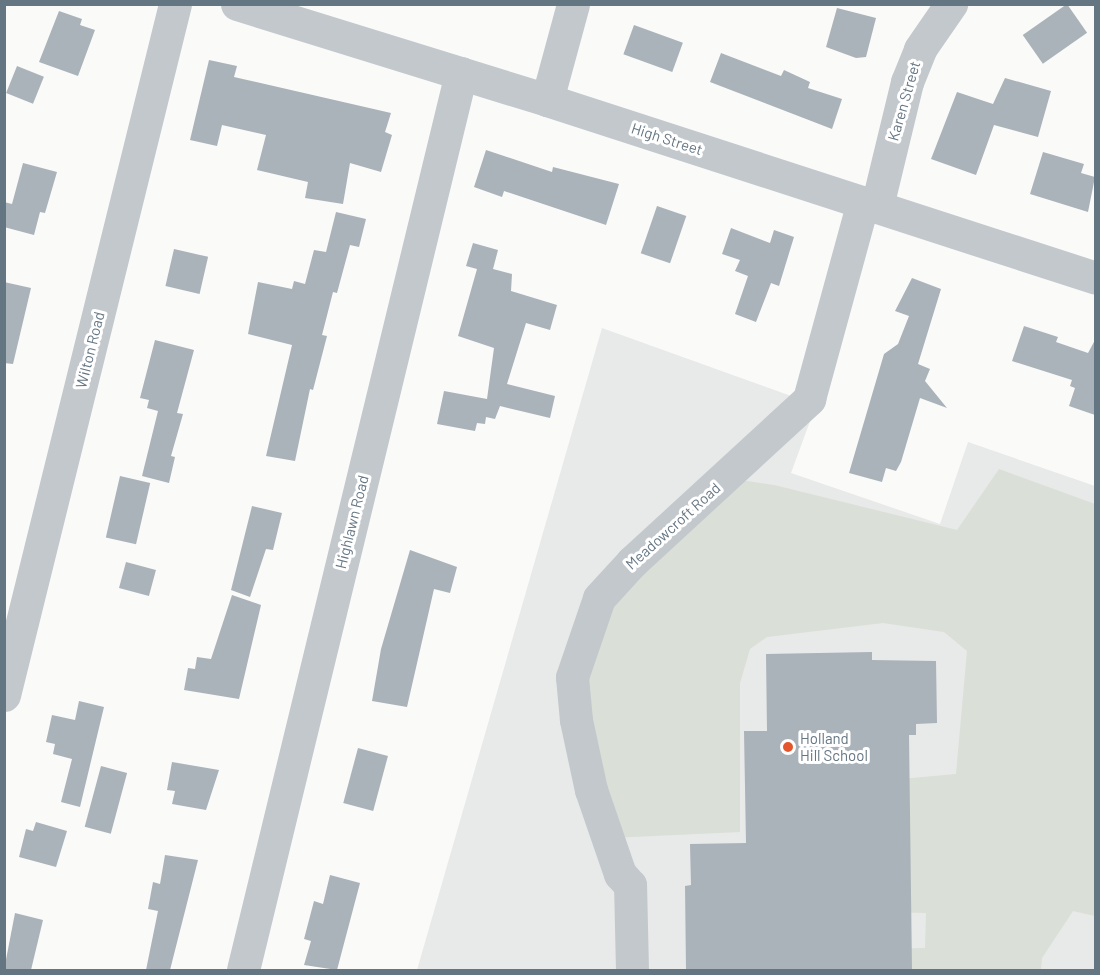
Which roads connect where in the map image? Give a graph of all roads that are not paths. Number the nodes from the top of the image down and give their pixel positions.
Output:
1 (175, 4) edge
2 (237, 4) edge
3 (573, 4) edge
4 (951, 4) edge
5 (461, 73) junction
6 (547, 100) junction
7 (870, 204) junction
8 (1095, 278) edge
9 (4, 695) edge
10 (620, 874) junction
11 (243, 970) edge
12 (612, 970) edge
13 (632, 970) edge

1 - 9 street, Wilton Road
2 - 5 street, High Street
3 - 6 street
4 - 7 street, Karen Street
5 - 6 street, High Street
5 - 11 street, Highlawn Road
6 - 7 street, High Street
7 - 8 street, High Street
7 - 10 street, Meadowcroft Road
10 - 12 street
10 - 13 street, Meadowcroft Road

